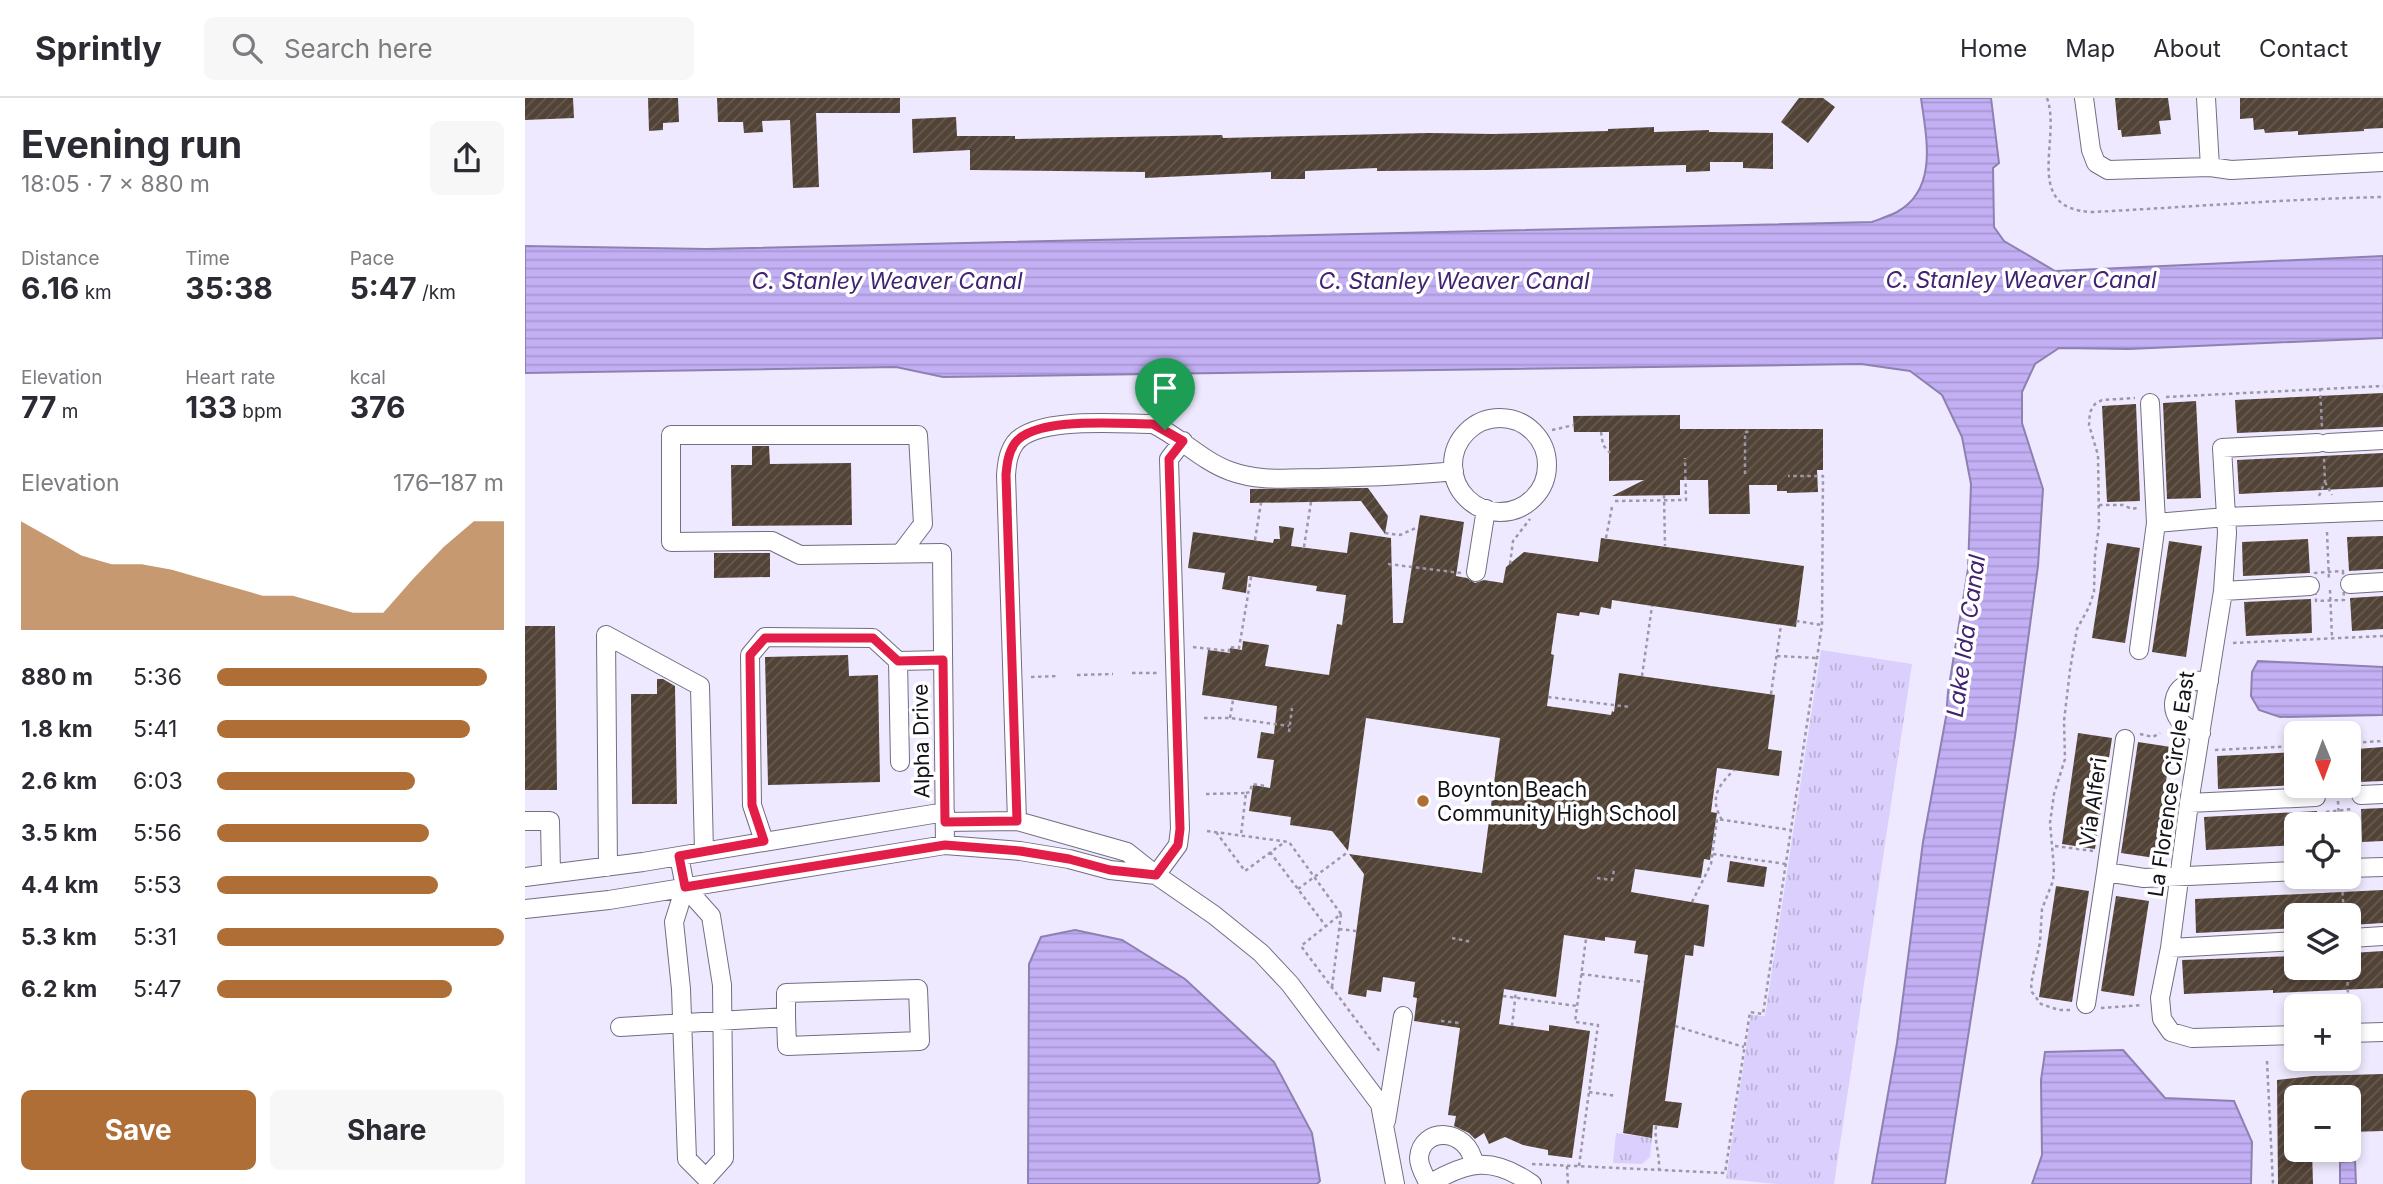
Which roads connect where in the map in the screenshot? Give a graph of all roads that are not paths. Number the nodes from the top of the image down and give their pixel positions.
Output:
1 (2084, 98) edge
2 (2206, 98) edge
3 (2383, 162) edge
4 (2210, 167) junction
5 (2150, 399) road end
6 (2383, 440) edge
7 (1183, 441) junction
8 (1454, 471) junction
9 (1486, 509) junction
10 (2383, 510) edge
11 (2226, 517) junction
12 (2156, 523) junction
13 (901, 553) junction
14 (1476, 572) road end
15 (2383, 582) edge
16 (2350, 584) dead end
17 (2310, 586) dead end
18 (2223, 591) junction
19 (2139, 650) dead end
20 (943, 660) junction
21 (898, 661) junction
22 (2209, 681) junction
23 (2201, 733) junction
24 (2129, 740) road end
25 (900, 762) dead end
26 (2383, 794) edge
27 (2361, 795) dead end
28 (2295, 798) edge
29 (2189, 803) junction
30 (945, 817) junction
31 (525, 821) edge
32 (1017, 821) junction
33 (764, 841) junction
34 (945, 845) junction
35 (703, 851) junction
36 (679, 856) junction
37 (608, 867) junction
38 (2383, 867) edge
39 (2106, 872) junction
40 (2284, 872) edge
41 (2361, 873) edge
42 (551, 874) junction
43 (1156, 875) junction
44 (525, 877) edge
45 (2179, 877) junction
46 (685, 887) junction
47 (525, 909) edge
48 (2383, 936) edge
49 (2361, 937) edge
50 (2284, 942) edge
51 (2170, 948) junction
52 (2084, 1007) road end
53 (1403, 1016) dead end
54 (786, 1017) junction
55 (723, 1021) junction
56 (682, 1023) junction
57 (620, 1027) dead end
58 (2383, 1032) edge
59 (2361, 1033) edge
60 (2284, 1035) edge
61 (1385, 1128) junction
62 (1474, 1164) junction
63 (1525, 1177) edge
64 (1394, 1178) edge
65 (706, 1181) edge
66 (1429, 1184) edge

1 - 4 street
2 - 4 street
3 - 4 street
5 - 12 street
6 - 11 street, La Florence Circle East
7 - 8 street
7 - 32 street
7 - 43 street
8 - 9 street
8 - 9 street
9 - 14 street
10 - 11 street
11 - 12 street
11 - 18 street, La Florence Circle East
12 - 19 street
13 - 13 street
13 - 20 street, Alpha Drive
15 - 16 street
17 - 18 street
18 - 22 street, La Florence Circle East
20 - 21 street
20 - 30 street, Alpha Drive
21 - 25 street
21 - 33 street
22 - 23 street, La Florence Circle East
22 - 23 street
23 - 29 street, La Florence Circle East
24 - 39 street, Via Alferi
26 - 27 street
28 - 29 street
29 - 45 street, La Florence Circle East
30 - 32 street
30 - 33 street
30 - 34 street, Alpha Drive
31 - 42 street
32 - 43 street
33 - 35 street
34 - 43 street
34 - 46 street
35 - 36 street
35 - 37 street
36 - 37 street
36 - 46 street
37 - 42 street
38 - 41 street
39 - 45 street, Via Alferi
39 - 52 street, Via Alferi
40 - 45 street, Via Alferi
42 - 44 street
43 - 61 street
45 - 51 street, La Florence Circle East
46 - 47 street
46 - 55 street
46 - 56 street
48 - 49 street
50 - 51 street
51 - 60 street, La Florence Circle East
53 - 61 street
54 - 54 street
54 - 55 street
55 - 56 street
55 - 65 street
56 - 57 street
56 - 65 street
58 - 59 street
61 - 64 street
62 - 63 street
62 - 66 street
62 - 66 street

